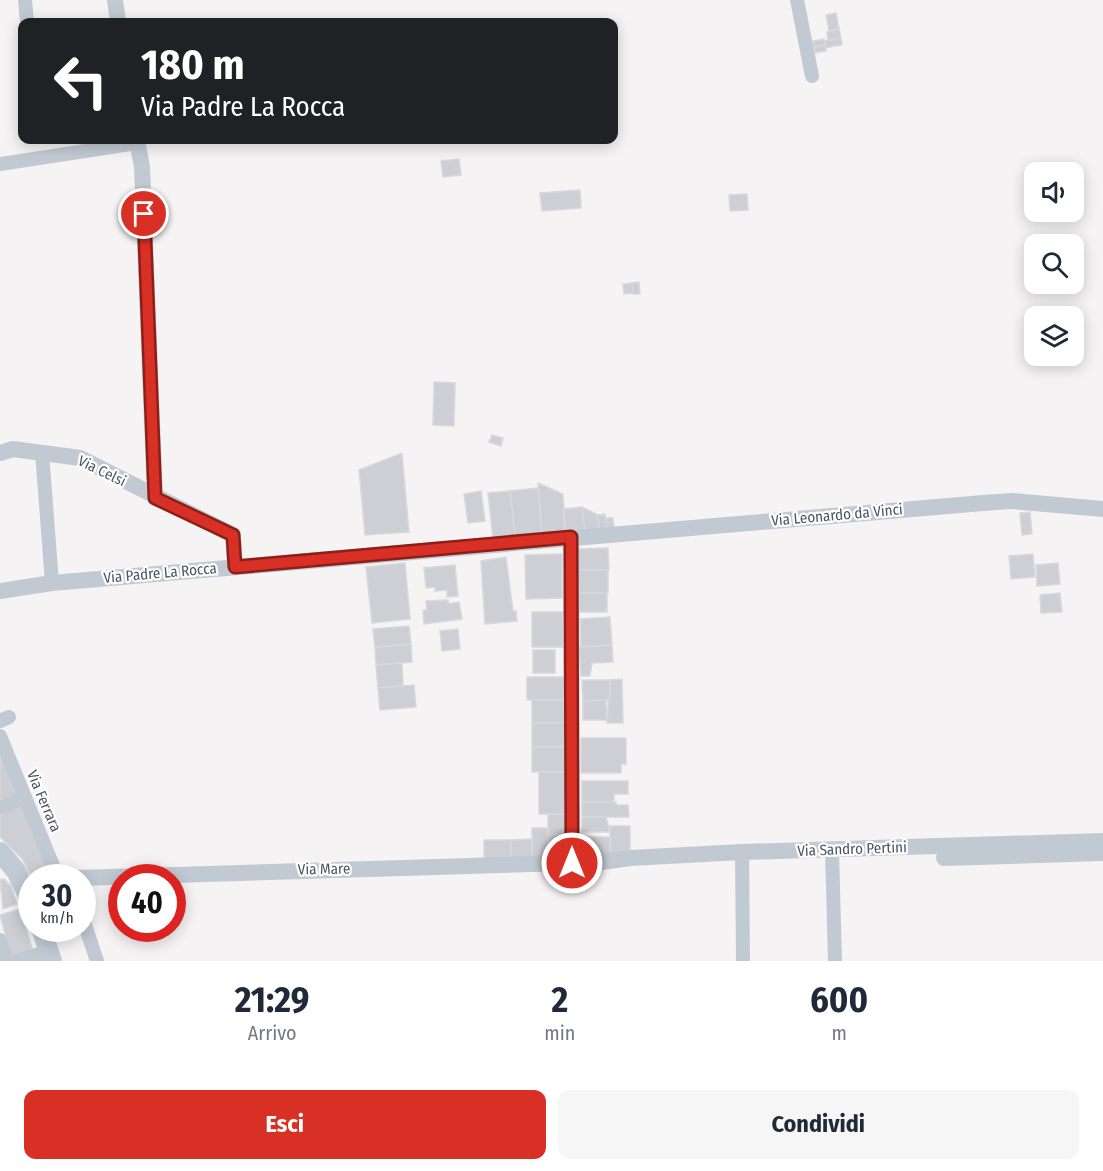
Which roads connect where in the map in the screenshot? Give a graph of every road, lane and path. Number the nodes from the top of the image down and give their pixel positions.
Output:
1 (25, 0) edge
2 (115, 0) edge
3 (797, 0) edge
4 (27, 18) edge
5 (117, 18) edge
6 (812, 76) dead end
7 (119, 144) edge
8 (138, 144) edge
9 (0, 164) edge
10 (42, 452) junction
11 (0, 453) edge
12 (155, 498) junction
13 (1103, 509) edge
14 (571, 537) junction
15 (235, 567) junction
16 (52, 583) junction
17 (0, 591) edge
18 (0, 736) edge
19 (23, 796) junction
20 (0, 807) edge
21 (1103, 841) edge
22 (0, 852) edge
23 (1103, 853) edge
24 (832, 856) junction
25 (742, 858) junction
26 (572, 863) junction
27 (52, 864) edge
28 (18, 875) edge
29 (96, 877) edge
30 (0, 940) edge
31 (91, 942) edge
32 (50, 956) edge
33 (6, 961) edge
34 (18, 961) edge
35 (97, 961) edge
36 (743, 961) edge
37 (835, 961) edge

1 - 4 street
2 - 5 street
3 - 6 street
7 - 9 street
8 - 12 street
10 - 11 street, Via Celsi
10 - 12 street, Via Celsi
10 - 16 street
12 - 15 street, Via Celsi
13 - 14 street, Via Leonardo da Vinci
14 - 15 street, Via Padre La Rocca
14 - 26 street
15 - 16 street, Via Padre La Rocca
16 - 17 street, Via Padre La Rocca
18 - 19 street, Via Ferrara
19 - 20 street
19 - 27 street, Via Ferrara
21 - 24 street, Via Sandro Pertini
22 - 28 main road
23 - 24 street, Via Sandro Pertini
24 - 25 street, Via Sandro Pertini
24 - 37 street
25 - 26 street, Via Sandro Pertini
25 - 36 street
26 - 29 street, Via Mare
30 - 33 street
31 - 35 street
32 - 34 street

